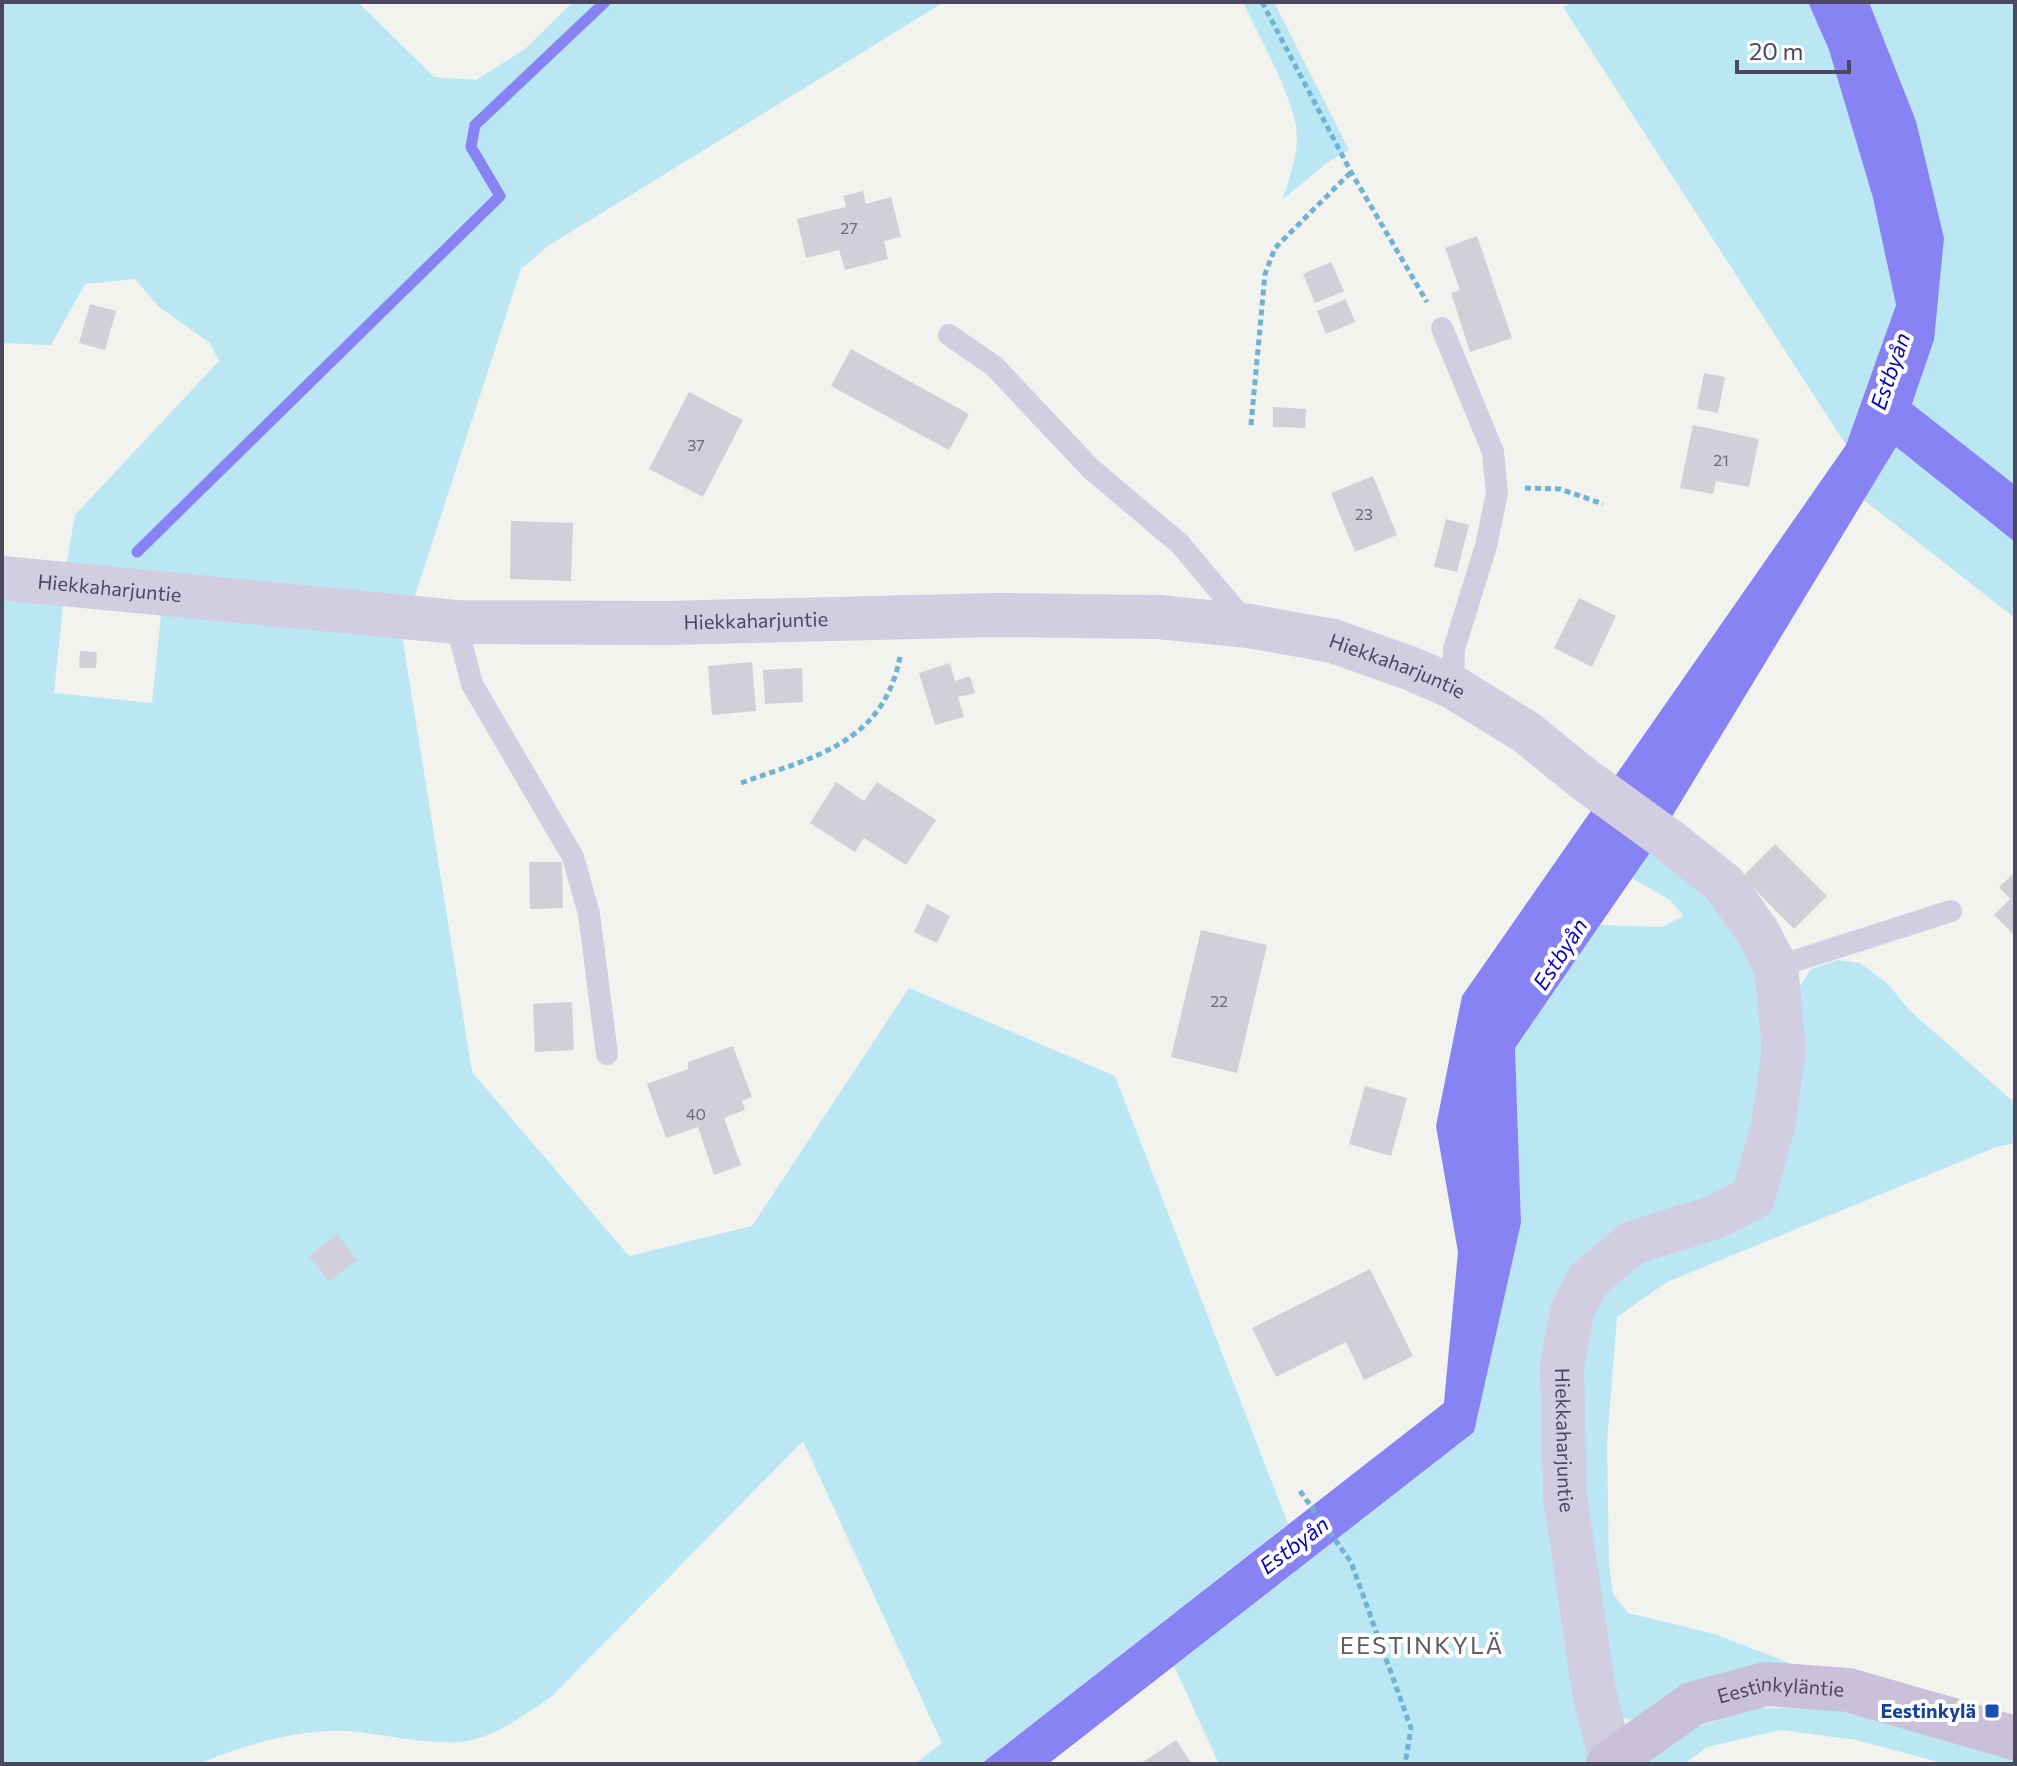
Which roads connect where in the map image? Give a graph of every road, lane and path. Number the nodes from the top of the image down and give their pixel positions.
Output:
1 (1262, 2) edge
2 (1351, 172) junction
3 (1442, 328) joint
4 (949, 335) dead end
5 (1251, 425) dead end
6 (1497, 493) junction
7 (1603, 504) dead end
8 (2, 578) edge
9 (908, 617) junction
10 (456, 622) junction
11 (1249, 626) junction
12 (1453, 687) junction
13 (741, 783) dead end
14 (1951, 911) dead end
15 (1776, 967) junction
16 (607, 1054) dead end
17 (1300, 1491) dead end
18 (2015, 1738) edge
19 (1610, 1762) edge
20 (1405, 1764) edge

1 - 2 path
2 - 3 path
2 - 5 path
3 - 6 lane
4 - 11 lane
6 - 7 path
6 - 12 lane
8 - 10 street, Hiekkaharjuntie
9 - 10 street, Hiekkaharjuntie
9 - 11 street, Hiekkaharjuntie
9 - 13 path
10 - 16 lane
11 - 12 street, Hiekkaharjuntie
12 - 15 street, Hiekkaharjuntie
14 - 15 lane
15 - 19 street, Hiekkaharjuntie
17 - 20 path
18 - 19 street, Eestinkyläntie

